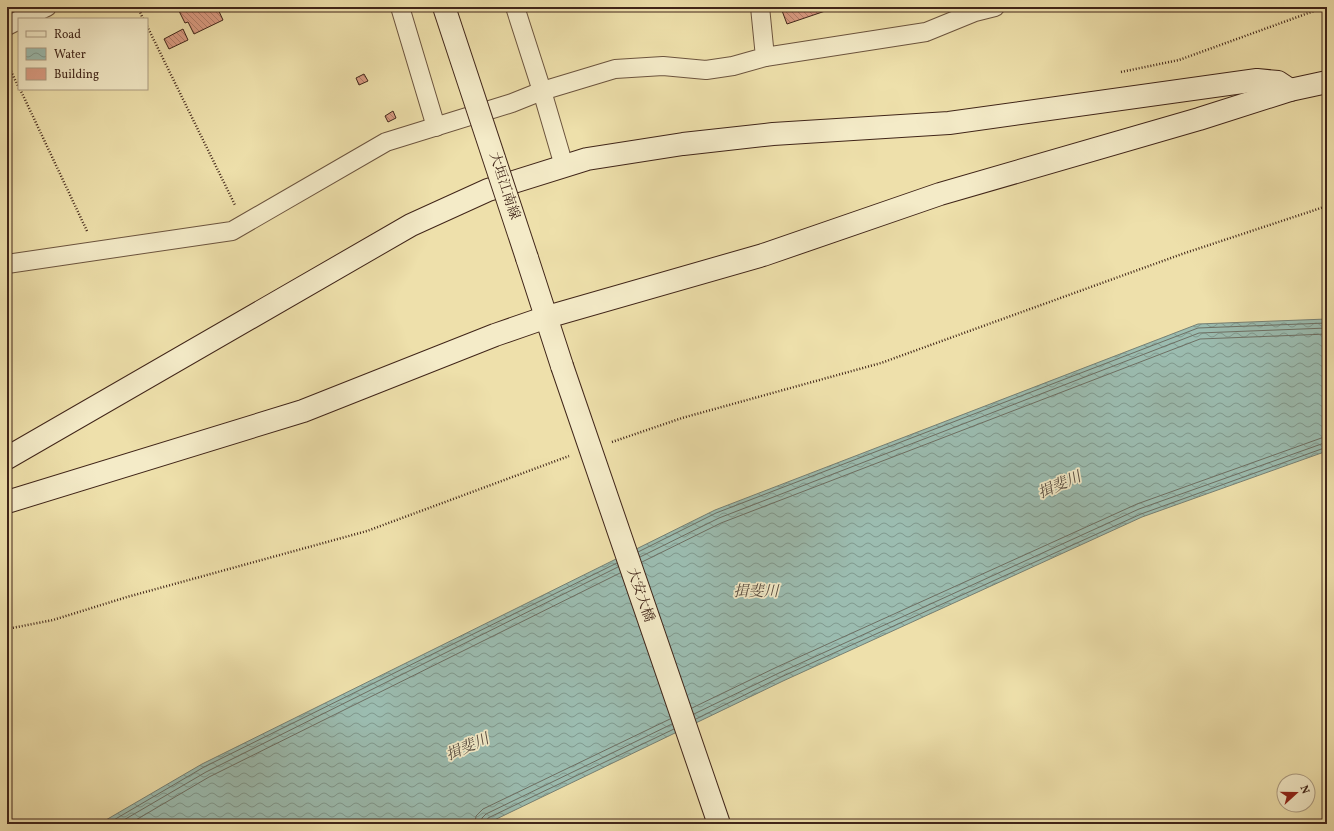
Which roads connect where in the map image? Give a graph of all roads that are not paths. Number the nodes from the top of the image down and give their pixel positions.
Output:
1 (47, 7) edge
2 (400, 7) edge
3 (444, 7) edge
4 (514, 7) edge
5 (760, 7) edge
6 (995, 7) edge
7 (24, 18) edge
8 (18, 21) edge
9 (7, 26) edge
10 (765, 57) junction
11 (1327, 82) edge
12 (1290, 90) junction
13 (542, 91) junction
14 (436, 127) junction
15 (564, 166) junction
16 (7, 264) edge
17 (547, 317) junction
18 (562, 366) joint
19 (7, 458) edge
20 (7, 502) edge
21 (719, 824) edge

1 - 7 street
2 - 14 street
3 - 17 main road, 大垣江南線, bridge
4 - 13 street
5 - 10 street
6 - 10 street
8 - 9 street
10 - 13 street
11 - 12 main road
12 - 15 main road
12 - 17 main road
13 - 14 street
13 - 15 street
14 - 16 street
15 - 19 main road
17 - 18 main road, 大垣江南線
17 - 20 main road
18 - 21 main road, 大安大橋, bridge

